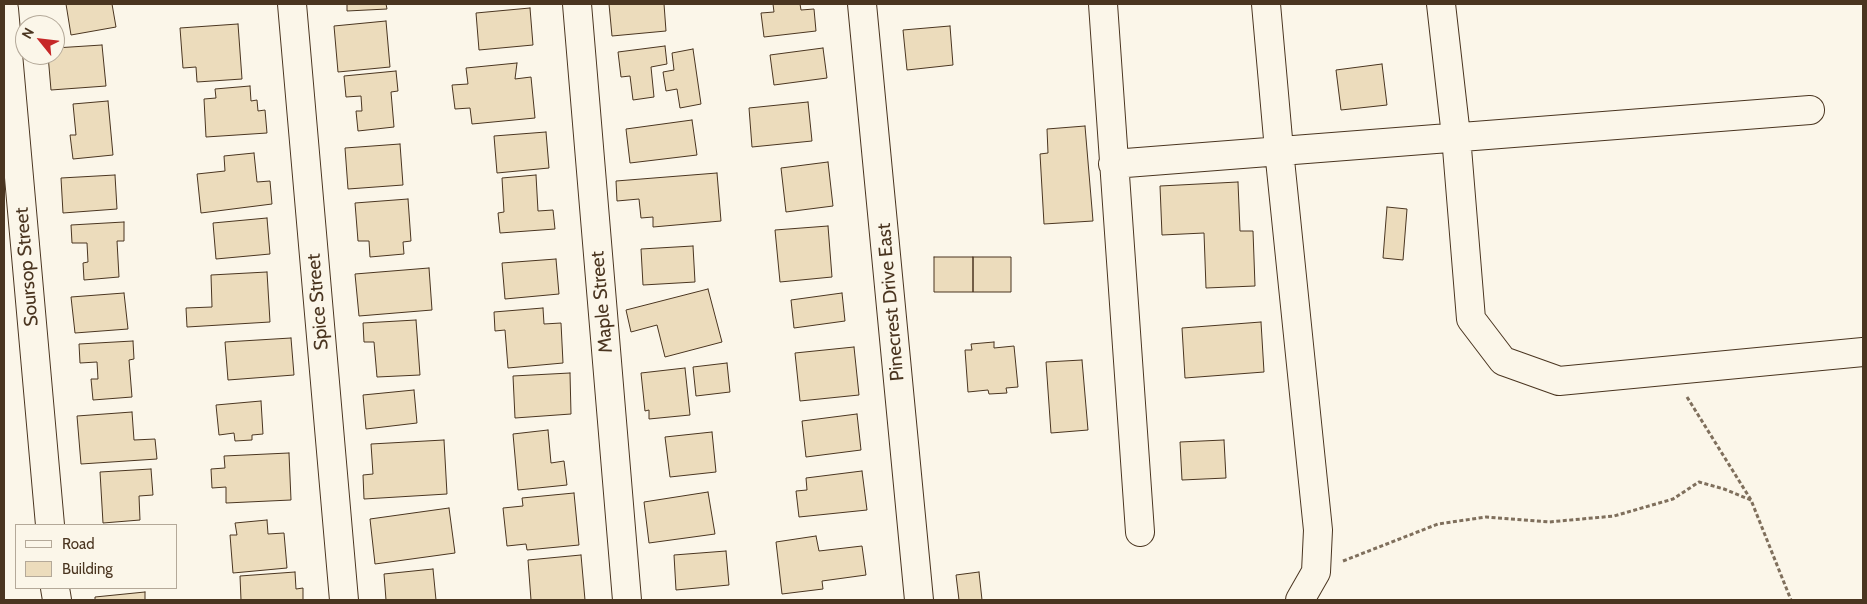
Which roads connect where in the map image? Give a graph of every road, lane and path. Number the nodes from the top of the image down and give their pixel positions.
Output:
1 (292, 4) edge
2 (577, 4) edge
3 (862, 4) edge
4 (1103, 4) edge
5 (1266, 4) edge
6 (1441, 4) edge
7 (4, 9) edge
8 (1810, 110) dead end
9 (1456, 136) junction
10 (1279, 150) junction
11 (1113, 164) junction
12 (1863, 352) edge
13 (1671, 370) junction
14 (1751, 500) junction
15 (50, 524) edge
16 (1140, 532) dead end
17 (1316, 572) junction
18 (344, 600) edge
19 (626, 600) edge
20 (919, 600) edge
21 (1300, 600) edge
22 (1791, 600) edge

1 - 18 street, Spice Street
2 - 19 street, Maple Street
3 - 20 street, Pinecrest Drive East
4 - 11 street
5 - 10 street
6 - 9 street
7 - 15 street, Soursop Street
8 - 9 street
9 - 10 street
9 - 13 street
10 - 11 street
10 - 17 street
11 - 16 street
12 - 13 street
13 - 14 path
14 - 17 path
14 - 22 path
17 - 21 street

